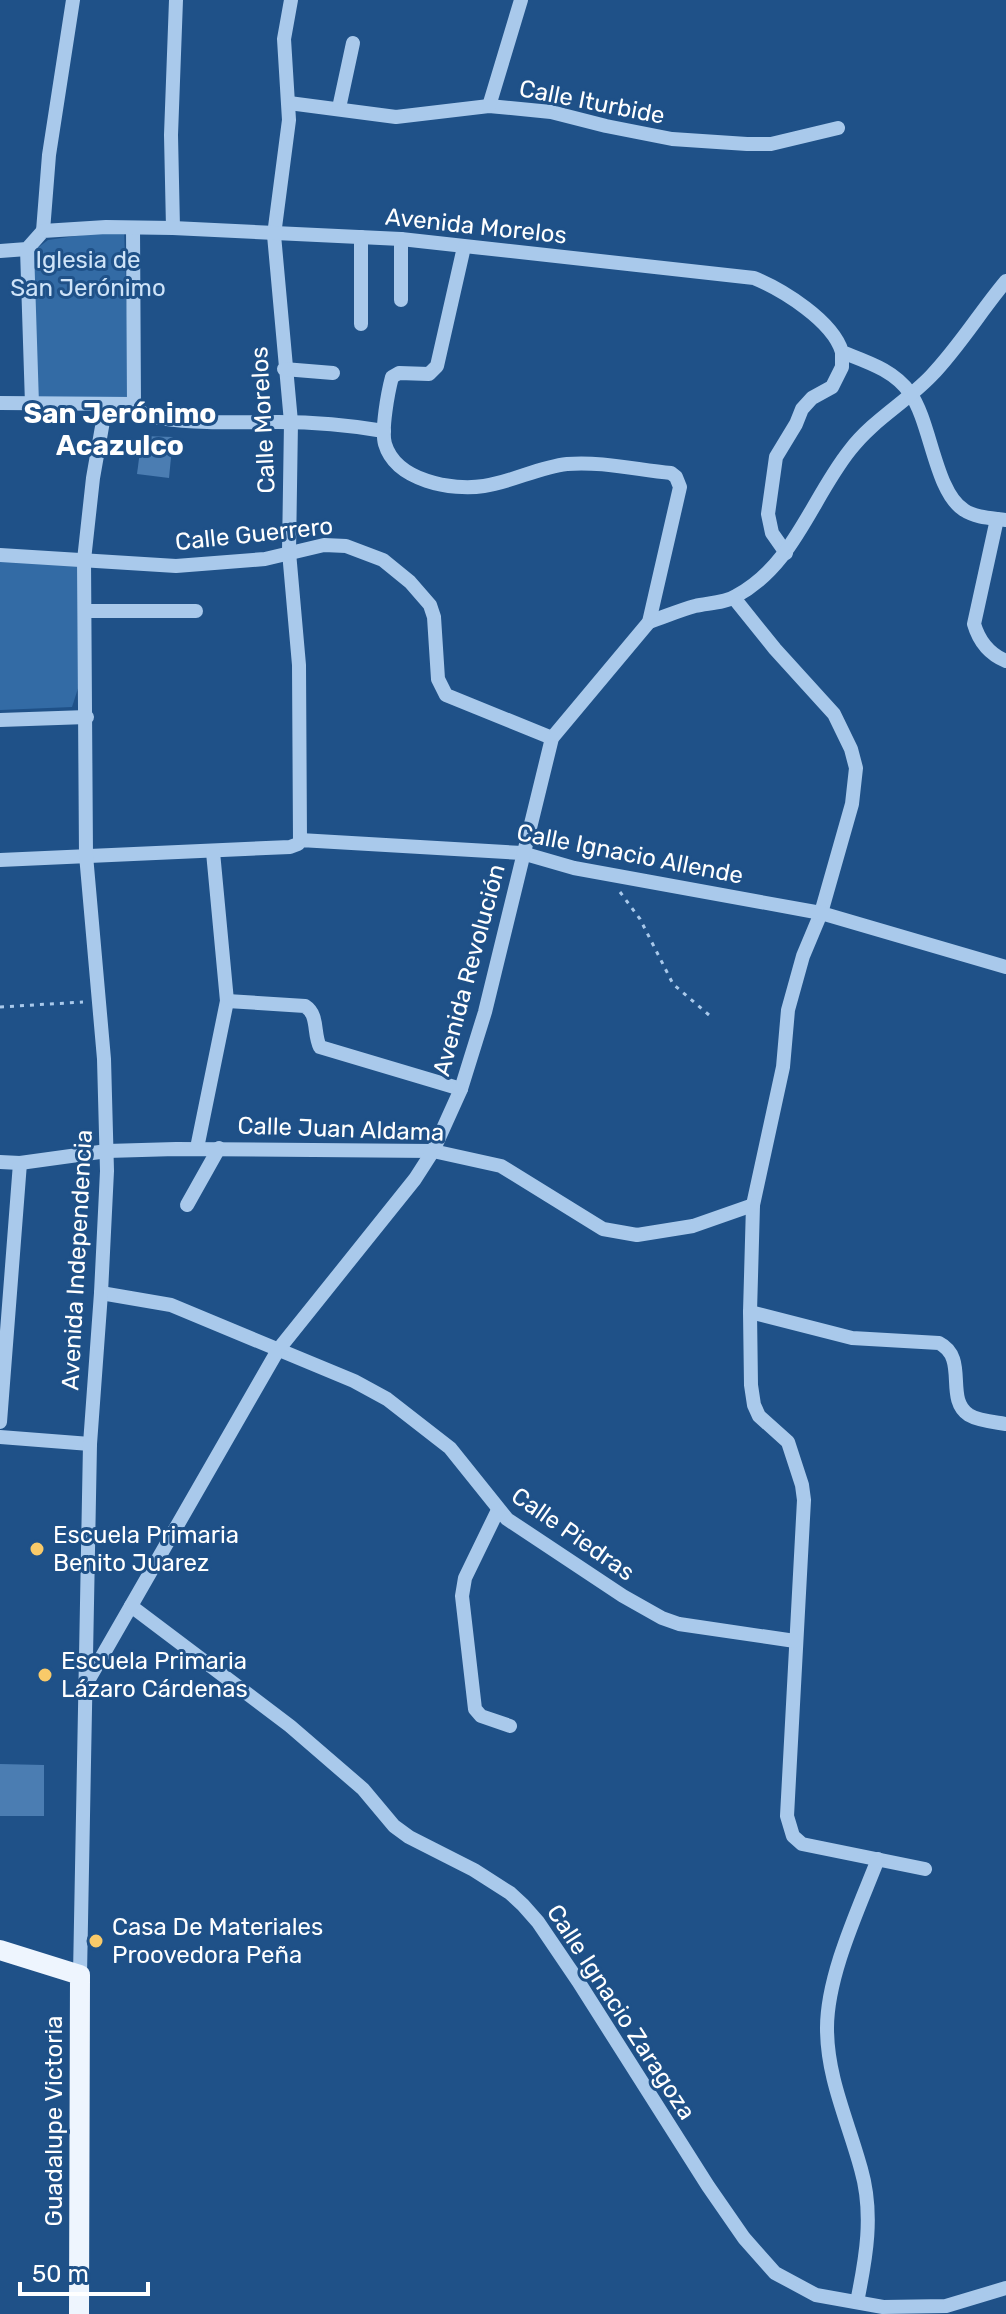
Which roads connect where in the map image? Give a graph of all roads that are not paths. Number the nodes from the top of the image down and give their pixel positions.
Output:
1 (73, 0) edge
2 (176, 0) edge
3 (291, 0) edge
4 (521, 0) edge
5 (353, 43) dead end
6 (289, 103) junction
7 (489, 106) junction
8 (339, 108) junction
9 (838, 128) dead end
10 (133, 228) junction
11 (173, 228) junction
12 (43, 231) junction
13 (274, 235) junction
14 (361, 237) junction
15 (401, 239) junction
16 (464, 247) junction
17 (27, 249) junction
18 (0, 251) edge
19 (1006, 281) edge
20 (401, 300) dead end
21 (361, 324) dead end
22 (842, 352) junction
23 (284, 369) junction
24 (333, 373) dead end
25 (911, 394) junction
26 (0, 403) edge
27 (30, 404) junction
28 (106, 404) junction
29 (134, 404) junction
30 (291, 422) junction
31 (384, 431) junction
32 (1002, 519) edge
33 (289, 552) junction
34 (786, 553) junction
35 (0, 555) edge
36 (84, 560) junction
37 (734, 598) junction
38 (86, 611) junction
39 (196, 611) dead end
40 (649, 622) junction
41 (1006, 661) edge
42 (87, 717) junction
43 (0, 720) edge
44 (552, 738) junction
45 (300, 840) junction
46 (213, 852) junction
47 (522, 853) junction
48 (86, 855) junction
49 (0, 860) edge
50 (821, 913) junction
51 (1006, 967) edge
52 (227, 1001) junction
53 (461, 1089) junction
54 (197, 1148) junction
55 (219, 1148) junction
56 (107, 1151) junction
57 (433, 1151) junction
58 (0, 1162) edge
59 (20, 1163) junction
60 (187, 1205) dead end
61 (753, 1205) junction
62 (101, 1293) junction
63 (750, 1312) junction
64 (278, 1350) junction
65 (0, 1422) edge
66 (1006, 1424) edge
67 (0, 1437) edge
68 (90, 1444) junction
69 (498, 1510) junction
70 (131, 1606) junction
71 (795, 1641) junction
72 (85, 1686) junction
73 (510, 1726) dead end
74 (878, 1859) junction
75 (925, 1869) dead end
76 (0, 1950) edge
77 (80, 1975) junction
78 (1006, 2288) edge
79 (857, 2302) junction
80 (79, 2314) edge

1 - 12 street
2 - 11 street
3 - 6 street, Calle Morelos
4 - 7 street
5 - 8 street
6 - 8 street, Calle Iturbide
6 - 13 street, Calle Morelos
7 - 8 street, Calle Iturbide
7 - 9 street, Calle Iturbide
10 - 11 street, Avenida Morelos
10 - 12 street, Avenida Morelos
10 - 29 street
11 - 13 street, Avenida Morelos
12 - 17 street
13 - 14 street, Avenida Morelos
13 - 23 street, Calle Morelos
14 - 15 street, Avenida Morelos
14 - 21 street
15 - 16 street, Avenida Morelos
15 - 20 street
16 - 22 street, Avenida Morelos
16 - 31 street
17 - 18 street
17 - 27 street
19 - 25 street
22 - 25 street
22 - 34 street
23 - 24 street
23 - 30 street, Calle Morelos
25 - 32 street
25 - 34 street
26 - 27 street
27 - 28 street
28 - 29 street
28 - 36 street, Avenida Independencia
29 - 30 street
30 - 31 street
30 - 33 street, Calle Morelos
31 - 40 street, Avenida Revolución
32 - 41 street
33 - 36 street, Calle Guerrero
33 - 44 street, Calle Guerrero
33 - 45 street, Calle Morelos
34 - 37 street
35 - 36 street, Calle Guerrero
36 - 38 street, Avenida Independencia
37 - 40 street
37 - 50 street
38 - 39 street
38 - 42 street, Avenida Independencia
40 - 44 street, Avenida Revolución
42 - 43 street
42 - 48 street, Avenida Independencia
44 - 47 street, Avenida Revolución
45 - 46 street, Calle Ignacio Allende
45 - 47 street, Calle Ignacio Allende
46 - 48 street, Calle Ignacio Allende
46 - 52 street
47 - 50 street, Calle Ignacio Allende
47 - 53 street, Avenida Revolución
48 - 49 street, Calle Ignacio Allende
48 - 56 street, Avenida Independencia
50 - 51 street, Calle Ignacio Allende
50 - 61 street
52 - 53 street
52 - 54 street
53 - 57 street, Avenida Revolución
54 - 55 street, Calle Juan Aldama
54 - 56 street, Calle Juan Aldama
55 - 57 street, Calle Juan Aldama
55 - 60 street
56 - 59 street, Calle Juan Aldama
56 - 62 street, Avenida Independencia
57 - 61 street, Calle Juan Aldama
57 - 64 street, Avenida Revolución
58 - 59 street, Calle Juan Aldama
59 - 65 street
61 - 63 street
62 - 64 street, Calle Piedras
62 - 68 street, Avenida Independencia
63 - 66 street
63 - 71 street
64 - 69 street, Calle Piedras
64 - 70 street, Avenida Revolución
67 - 68 street
68 - 72 street, Avenida Independencia
69 - 71 street, Calle Piedras
69 - 73 street
70 - 72 street, Avenida Revolución
70 - 79 street, Calle Ignacio Zaragoza
71 - 74 street
72 - 77 street, Avenida Independencia
74 - 75 street
74 - 79 street
76 - 77 main road
77 - 80 main road, Guadalupe Victoria
78 - 79 street, Calle Ignacio Zaragoza

